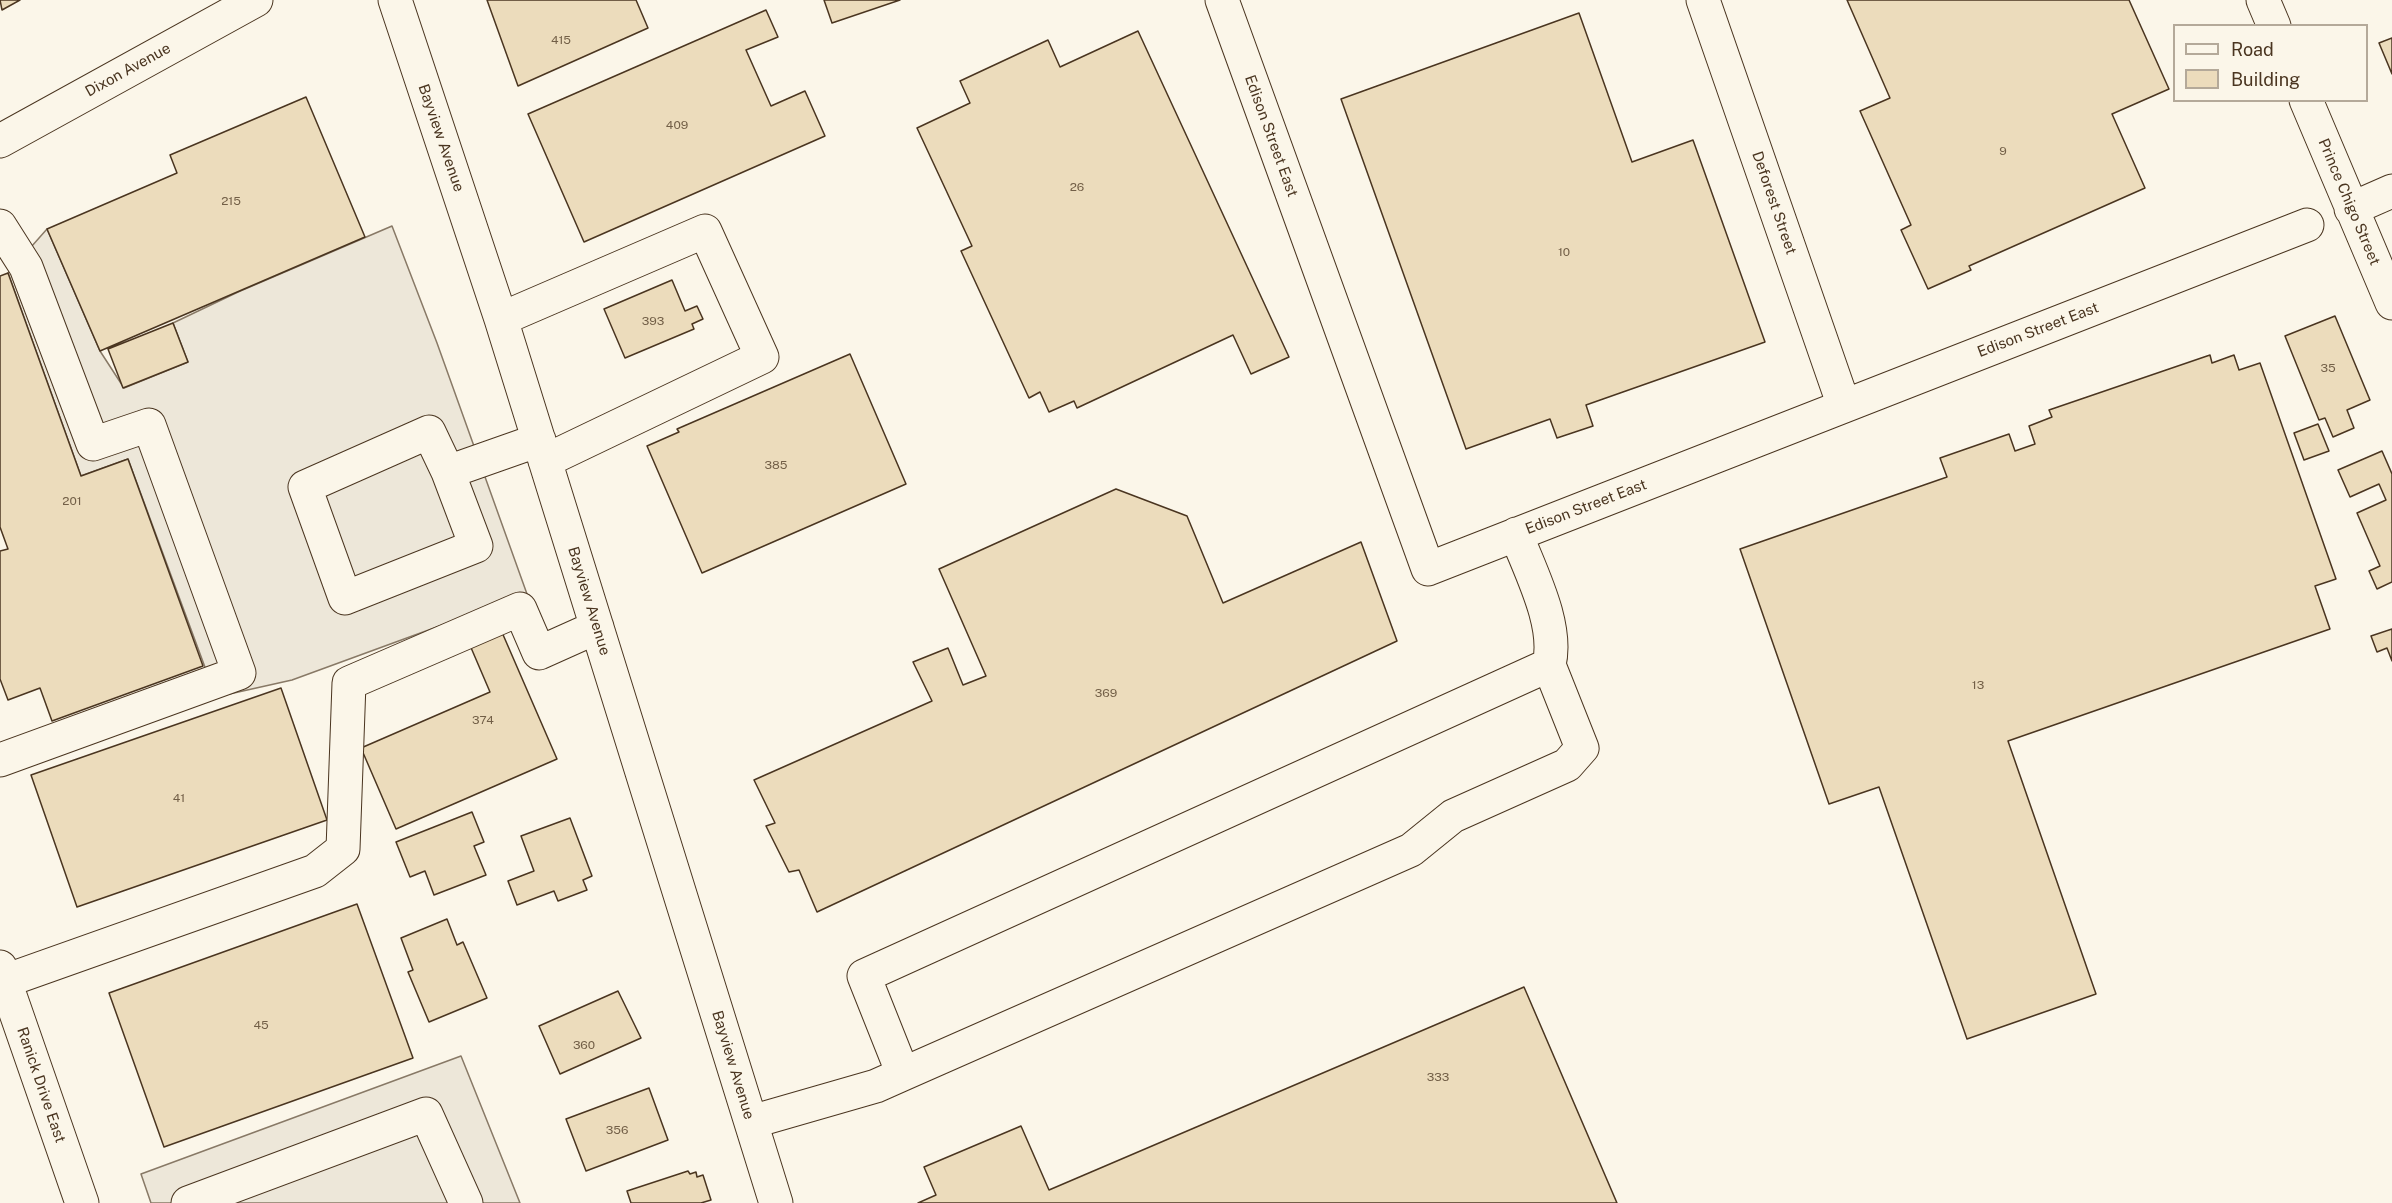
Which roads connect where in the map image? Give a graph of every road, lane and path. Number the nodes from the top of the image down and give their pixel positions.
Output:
1 (256, 0) edge
2 (395, 0) edge
3 (1222, 0) edge
4 (1703, 0) edge
5 (2263, 0) edge
6 (2273, 24) edge
7 (2307, 102) edge
8 (0, 141) edge
9 (2392, 191) edge
10 (2351, 209) junction
11 (2307, 225) dead end
12 (0, 226) edge
13 (2392, 303) edge
14 (501, 319) junction
15 (1844, 406) junction
16 (542, 450) junction
17 (448, 472) junction
18 (1516, 534) junction
19 (597, 627) junction
20 (1549, 665) junction
21 (0, 759) edge
22 (2, 974) edge
23 (903, 1074) junction
24 (751, 1122) junction
25 (82, 1203) edge
26 (188, 1203) edge
27 (466, 1203) edge
28 (776, 1203) edge

1 - 8 street, Dixon Avenue
2 - 14 street, Bayview Avenue
3 - 18 street, Edison Street East
4 - 15 street, Deforest Street
5 - 6 street
7 - 10 street, Prince Chigo Street
9 - 10 street
10 - 13 street, Prince Chigo Street
11 - 15 street, Edison Street East
12 - 21 street
14 - 16 street, Bayview Avenue
14 - 16 street
15 - 18 street, Edison Street East
16 - 17 street
16 - 19 street, Bayview Avenue
17 - 17 street
18 - 20 street
19 - 22 street
19 - 24 street, Bayview Avenue
20 - 23 street
20 - 23 street
22 - 25 street, Ranick Drive East
23 - 24 street
24 - 28 street, Bayview Avenue
26 - 27 street

